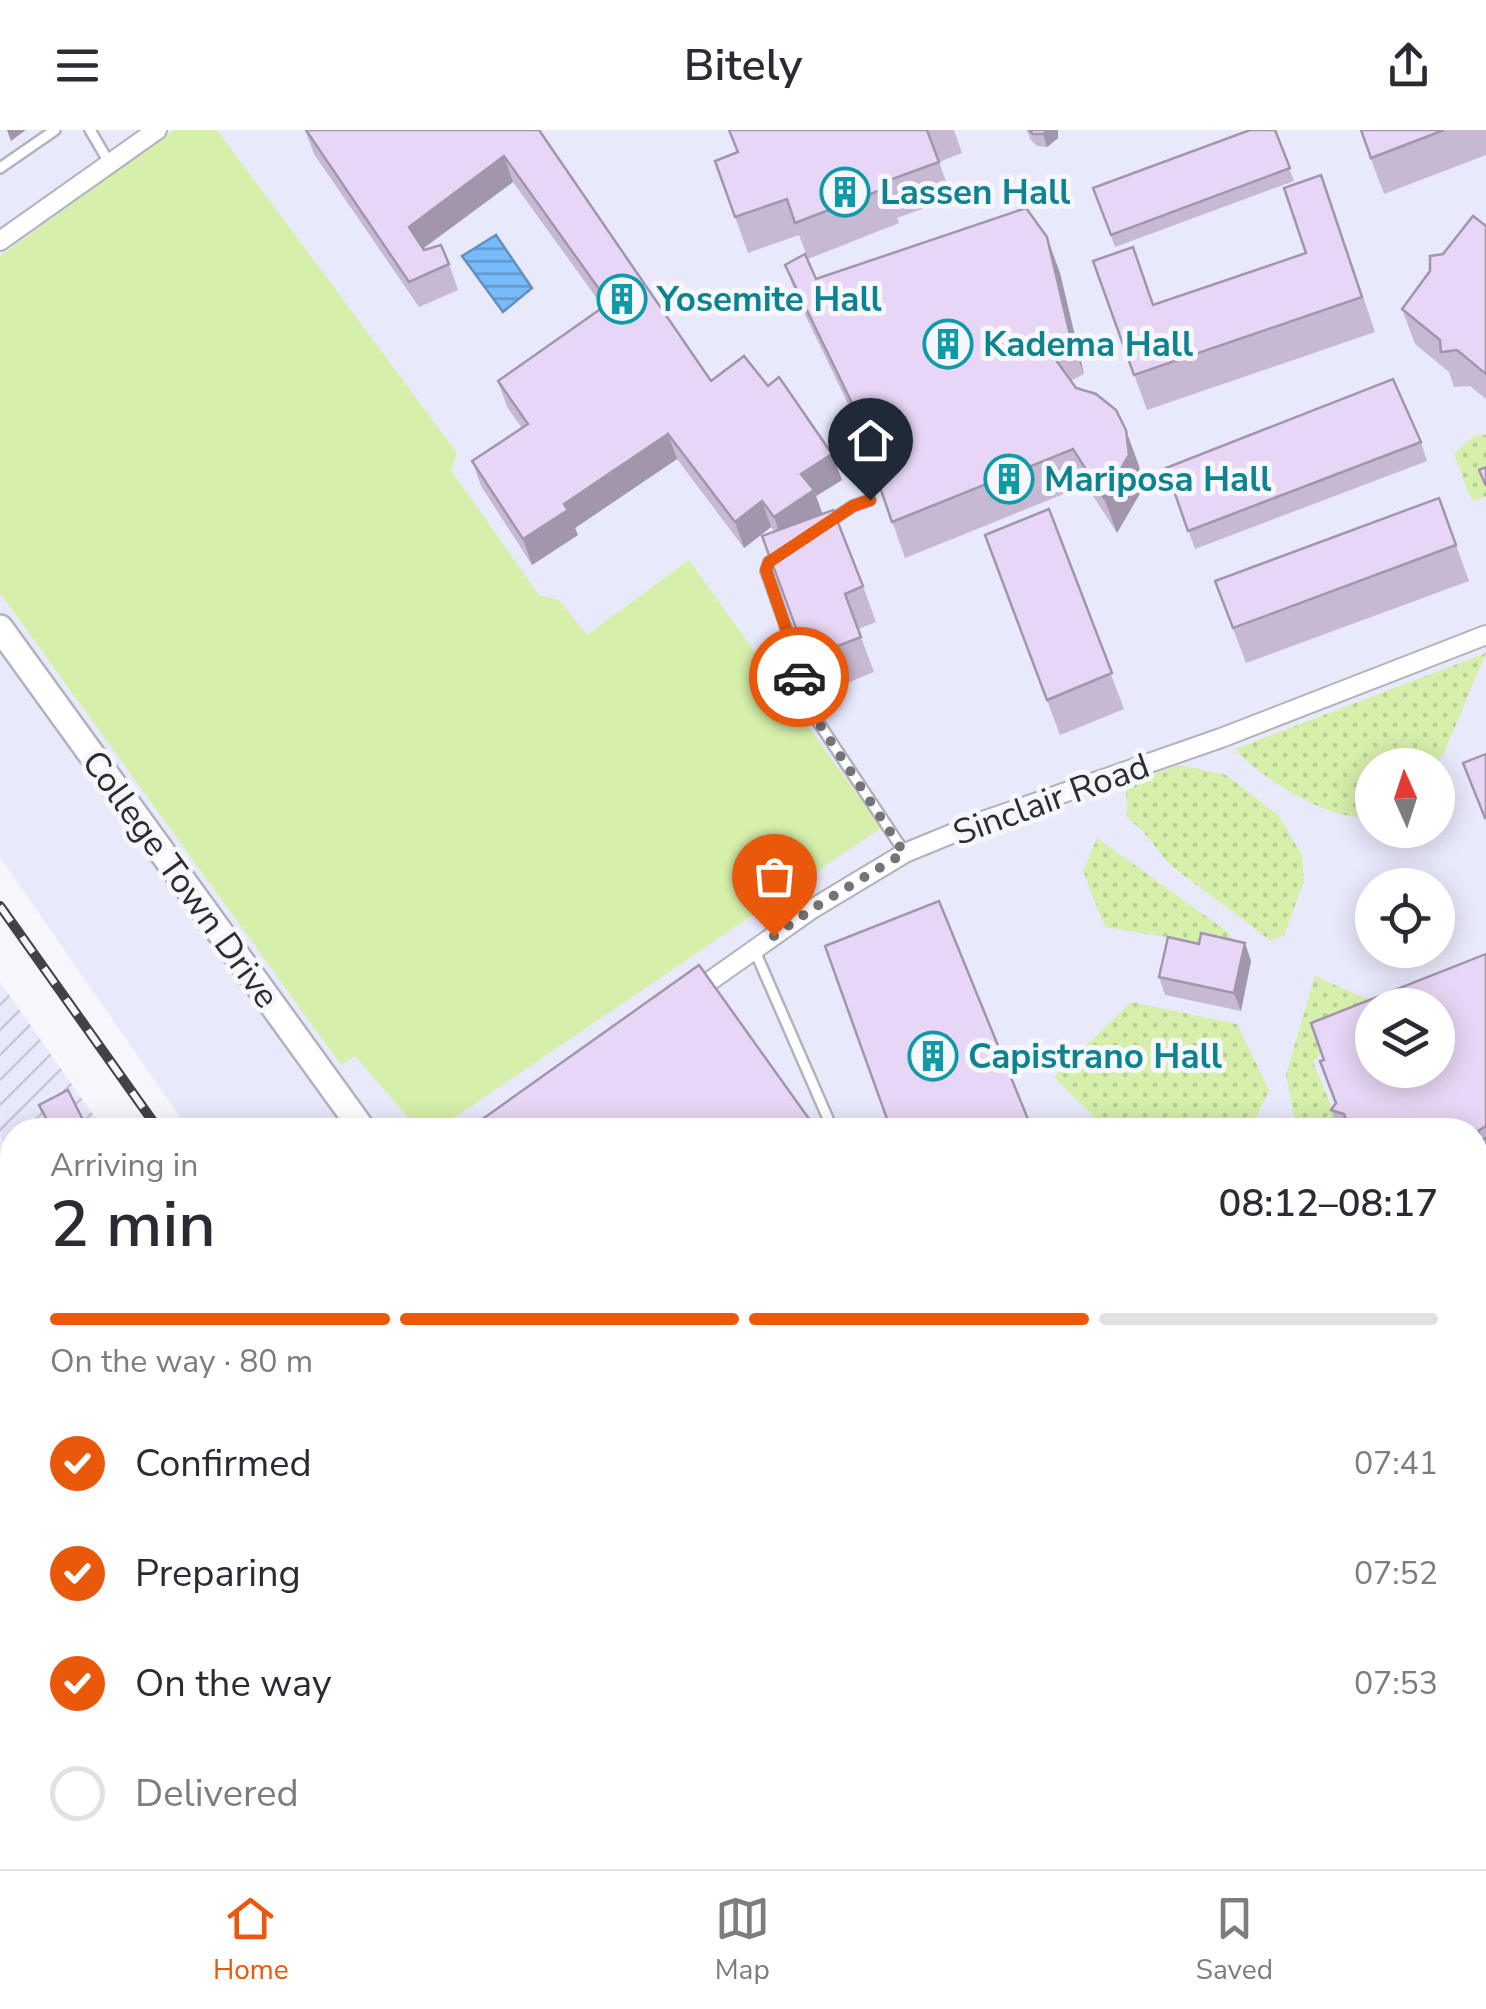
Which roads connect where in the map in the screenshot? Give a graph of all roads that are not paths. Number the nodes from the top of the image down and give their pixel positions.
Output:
1 (55, 130) edge
2 (90, 130) edge
3 (158, 130) edge
4 (110, 164) junction
5 (0, 168) edge
6 (0, 241) edge
7 (870, 500) edge
8 (822, 526) edge
9 (796, 545) edge
10 (0, 628) edge
11 (1486, 635) edge
12 (904, 853) junction
13 (754, 950) junction
14 (675, 1006) edge
15 (353, 1118) edge
16 (828, 1118) edge

1 - 5 lane
2 - 4 lane
3 - 4 street
4 - 6 street
7 - 8 lane
9 - 12 lane
10 - 15 street, College Town Drive
11 - 12 street, Sinclair Road
12 - 13 street, Sinclair Road
13 - 14 street, Sinclair Road
13 - 16 lane

